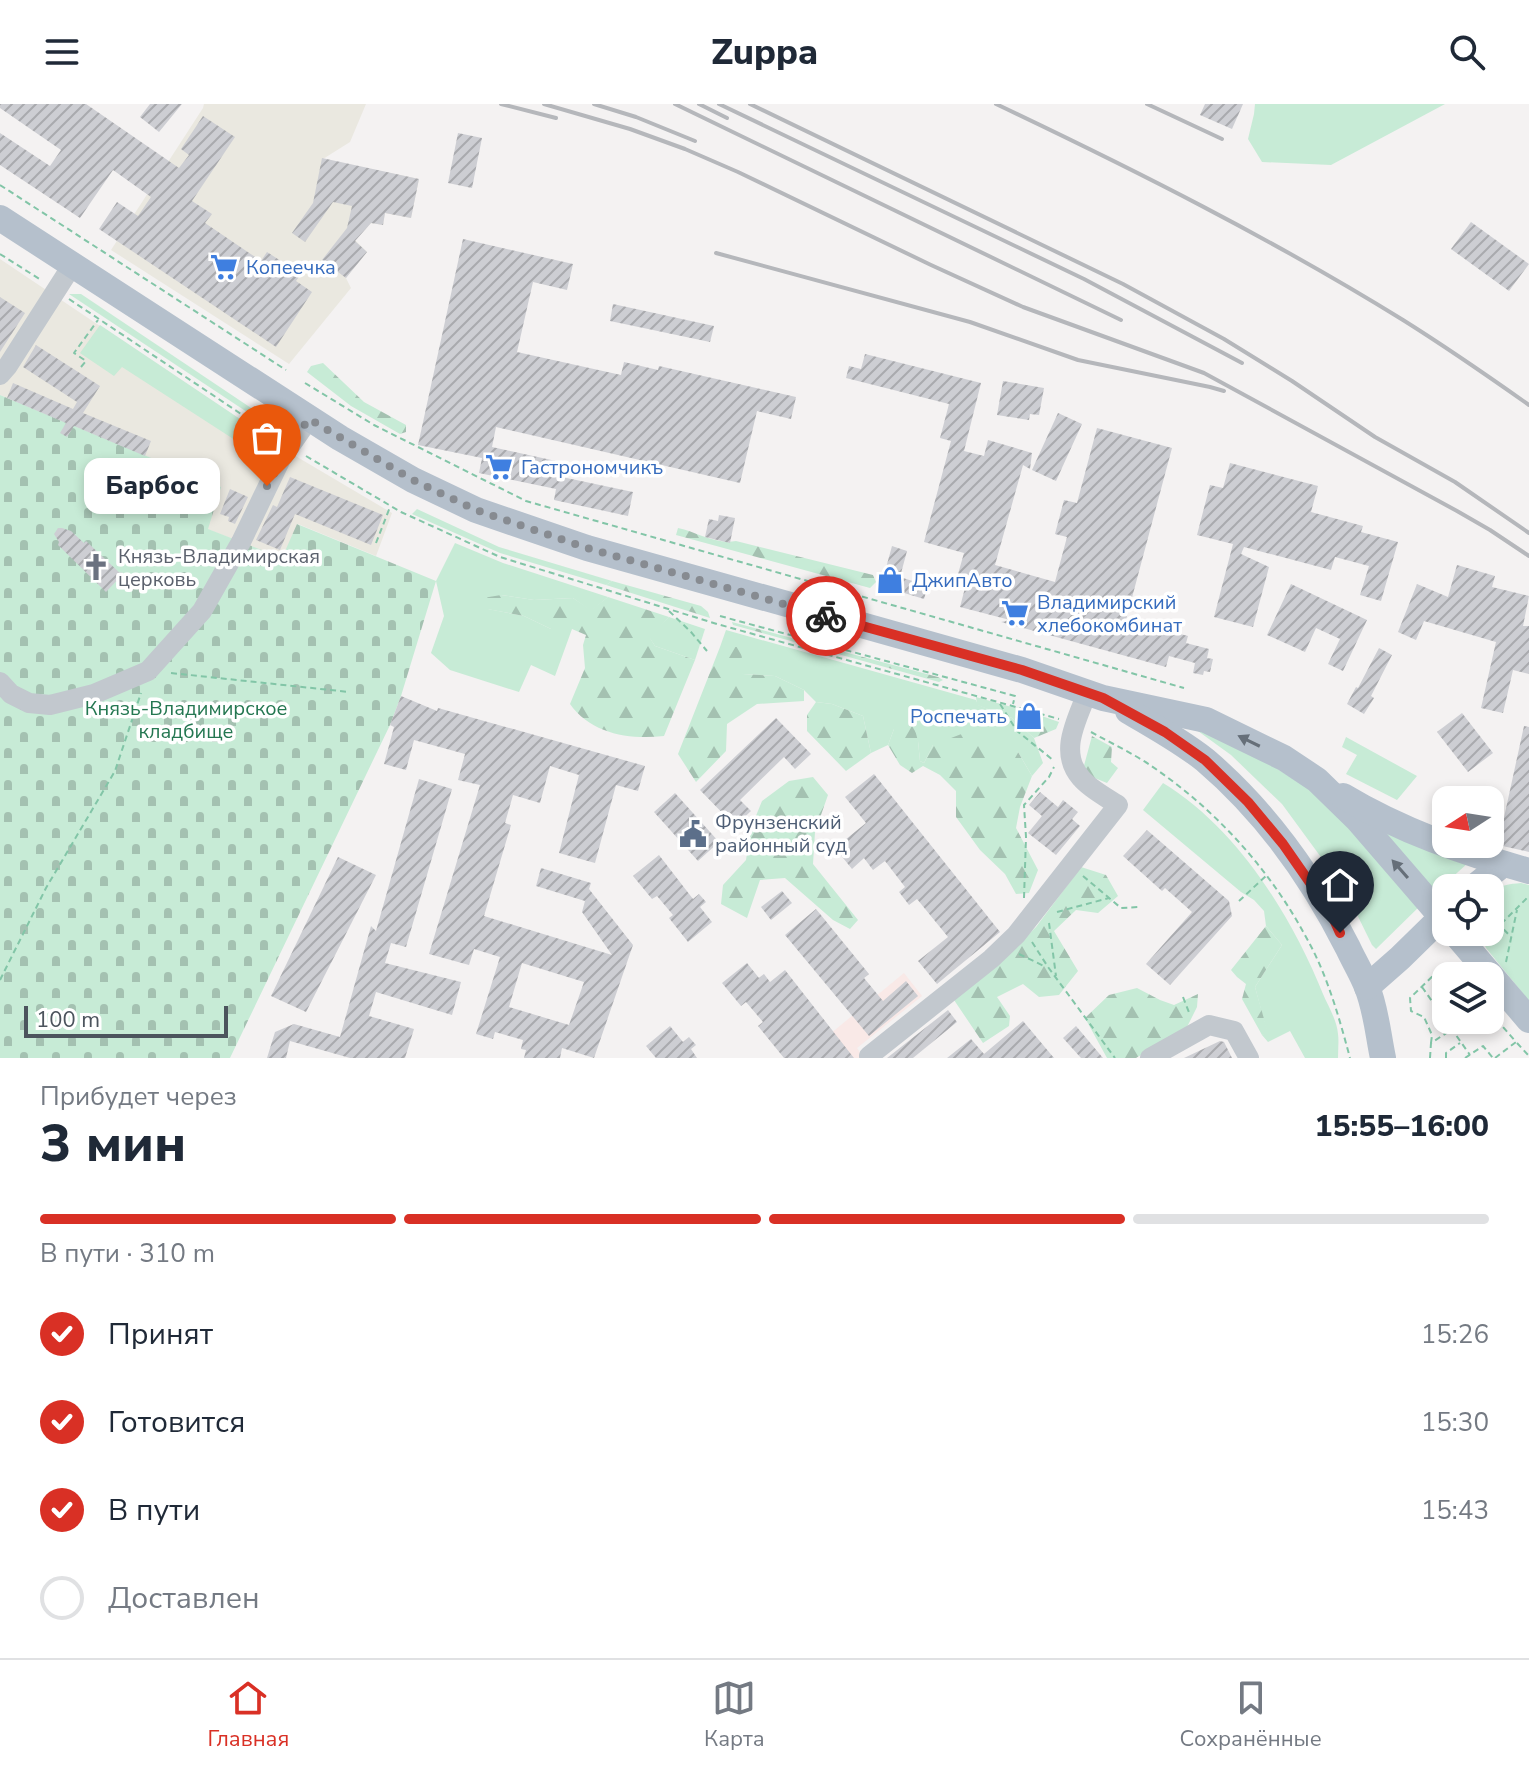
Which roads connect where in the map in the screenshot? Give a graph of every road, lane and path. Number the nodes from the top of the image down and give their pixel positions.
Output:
1 (0, 185) edge
2 (0, 218) edge
3 (73, 264) junction
4 (99, 319) dead end
5 (81, 367) dead end
6 (286, 370) dead end
7 (0, 375) edge
8 (305, 383) dead end
9 (309, 419) junction
10 (390, 506) dead end
11 (376, 543) dead end
12 (669, 610) dead end
13 (720, 616) dead end
14 (1030, 643) junction
15 (707, 651) dead end
16 (1027, 653) dead end
17 (148, 671) junction
18 (0, 682) edge
19 (963, 682) junction
20 (1184, 688) dead end
21 (960, 691) dead end
22 (349, 692) dead end
23 (1095, 695) junction
24 (998, 702) dead end
25 (1013, 706) dead end
26 (1075, 724) junction
27 (1317, 780) junction
28 (1503, 864) junction
29 (1072, 865) junction
30 (1529, 871) edge
31 (1490, 874) edge
32 (1267, 875) junction
33 (1529, 896) edge
34 (1024, 897) dead end
35 (1109, 898) junction
36 (1239, 901) dead end
37 (1432, 904) edge
38 (1138, 907) dead end
39 (1517, 908) junction
40 (1504, 920) edge
41 (1023, 927) junction
42 (1504, 930) edge
43 (1432, 933) edge
44 (1511, 937) junction
45 (1464, 946) edge
46 (1003, 947) junction
47 (1506, 963) dead end
48 (1048, 967) junction
49 (1432, 976) edge
50 (0, 980) edge
51 (1057, 980) junction
52 (1421, 986) junction
53 (1367, 987) junction
54 (1183, 997) dead end
55 (1432, 1001) edge
56 (1504, 1020) edge
57 (1196, 1031) junction
58 (1522, 1031) edge
59 (1444, 1034) edge
60 (1455, 1034) edge
61 (1461, 1042) junction
62 (1431, 1043) junction
63 (1470, 1055) junction
64 (1529, 1056) edge
65 (870, 1058) edge
66 (1115, 1058) edge
67 (1150, 1058) edge
68 (1249, 1058) edge
69 (1350, 1058) edge
70 (1383, 1058) edge
71 (1430, 1058) edge
72 (1446, 1058) edge
73 (1465, 1058) edge
74 (1494, 1058) edge

1 - 6 path
2 - 3 main road
3 - 7 lane
3 - 9 main road
4 - 5 path
8 - 14 path
9 - 17 lane
9 - 23 main road
10 - 11 path
12 - 15 path
13 - 19 path
14 - 16 path
14 - 20 path
17 - 18 lane
17 - 22 path
17 - 50 path
19 - 21 path
19 - 25 path
23 - 26 lane
27 -> 23 main road
23 - 53 main road
24 - 34 path
26 - 29 lane
26 - 32 path
27 - 28 main road
37 -> 27 main road
28 - 30 main road
28 - 31 main road
29 - 35 path
29 - 41 lane
32 - 36 path
32 - 69 path
33 - 39 path
35 - 38 path
35 - 51 path
39 - 40 path
39 - 44 path
41 - 46 lane
41 - 48 path
42 - 44 path
43 - 53 main road
44 - 47 path
45 - 58 main road
46 - 48 path
46 - 65 lane
48 - 51 path
49 - 52 path
51 - 66 path
52 - 55 path
52 - 62 path
53 - 70 main road
54 - 57 path
56 - 58 path
57 - 67 lane
57 - 68 lane
58 - 64 path
58 - 74 path
59 - 62 path
60 - 61 path
61 - 63 path
61 - 72 path
62 - 71 path
63 - 73 path
63 - 74 path

